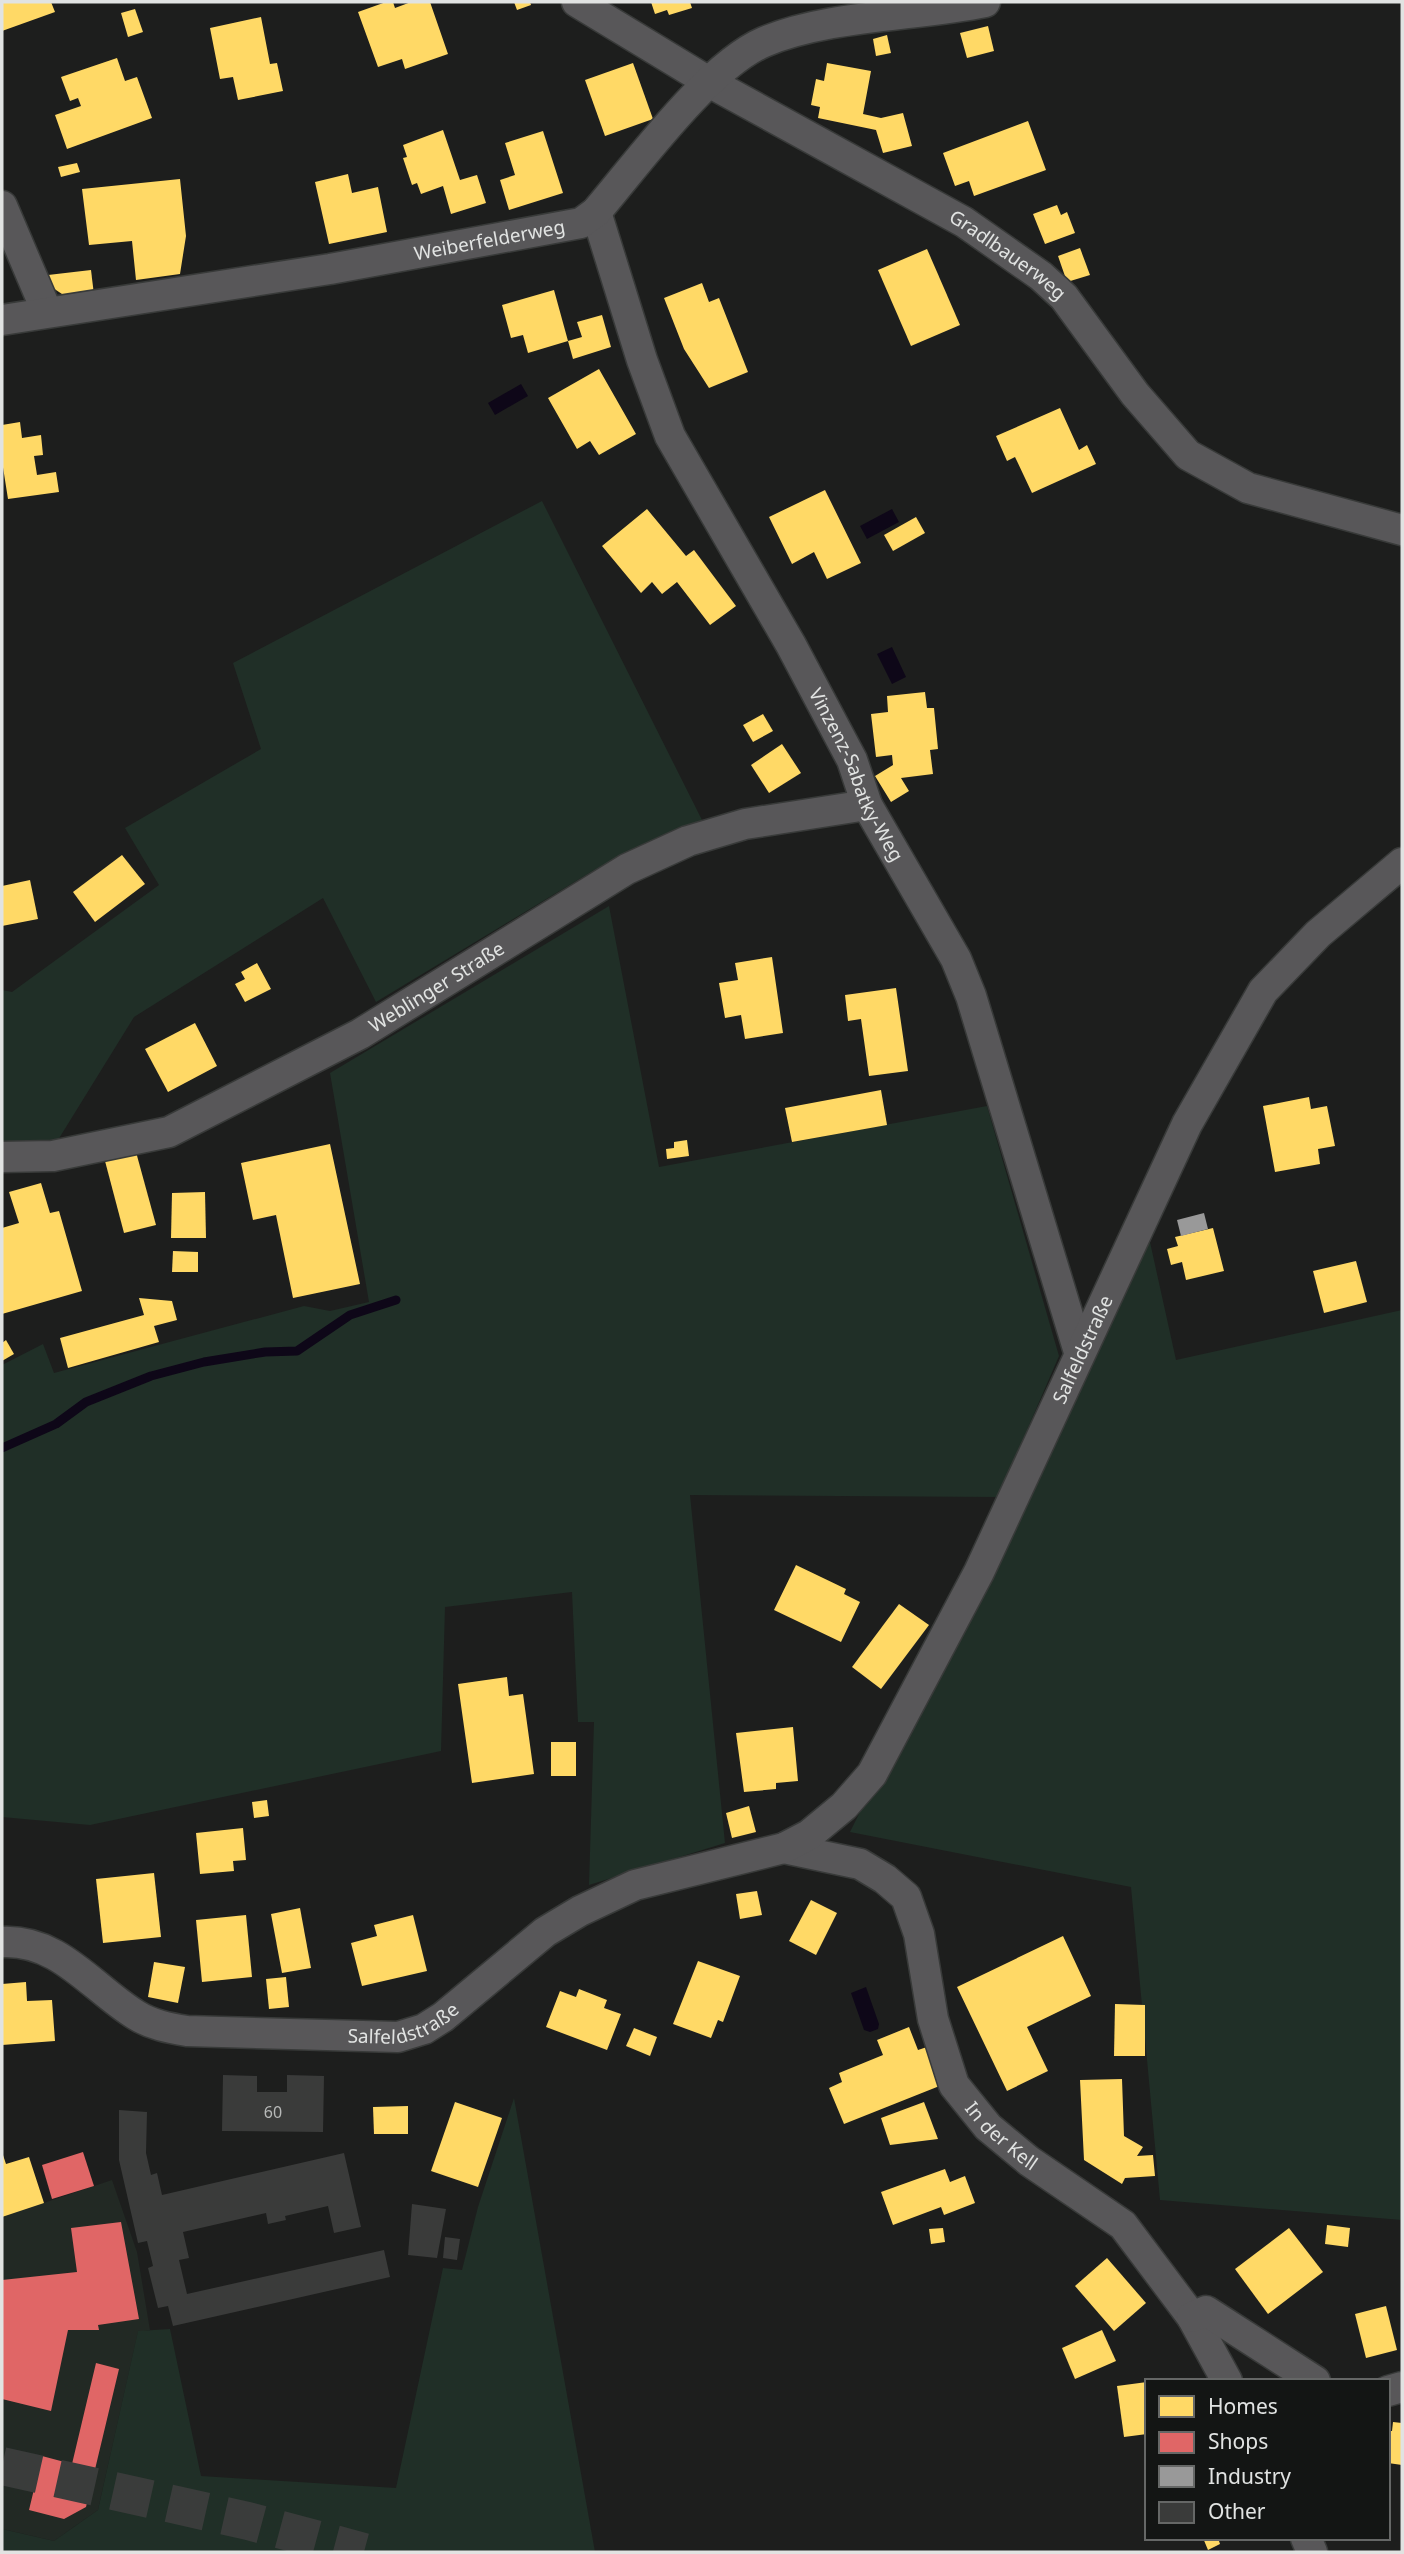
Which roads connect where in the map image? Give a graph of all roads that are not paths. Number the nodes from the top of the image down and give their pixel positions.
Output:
1 (577, 2) edge
2 (985, 2) edge
3 (709, 82) junction
4 (2, 205) edge
5 (596, 212) junction
6 (47, 312) junction
7 (2, 320) edge
8 (1402, 530) edge
9 (867, 805) junction
10 (1402, 863) edge
11 (2, 1157) edge
12 (1079, 1352) junction
13 (784, 1848) junction
14 (906, 1897) joint
15 (2, 1942) edge
16 (1192, 2317) junction
17 (1226, 2379) edge
18 (1312, 2379) edge

1 - 3 street, Gradlbauerweg
2 - 3 street, Weiberfelderweg
3 - 5 street, Weiberfelderweg
3 - 8 street, Gradlbauerweg
4 - 6 street
5 - 6 street, Weiberfelderweg
5 - 9 street, Vinzenz-Sabatky-Weg
6 - 7 street, Weiberfelderweg
9 - 11 street, Weblinger Straße
9 - 12 street, Vinzenz-Sabatky-Weg
10 - 12 street, Salfeldstraße
12 - 13 street, Salfeldstraße
13 - 14 street, Salfeldstraße
13 - 15 street, Salfeldstraße
14 - 16 street, In der Kell
16 - 17 street, In der Kell
16 - 18 street

